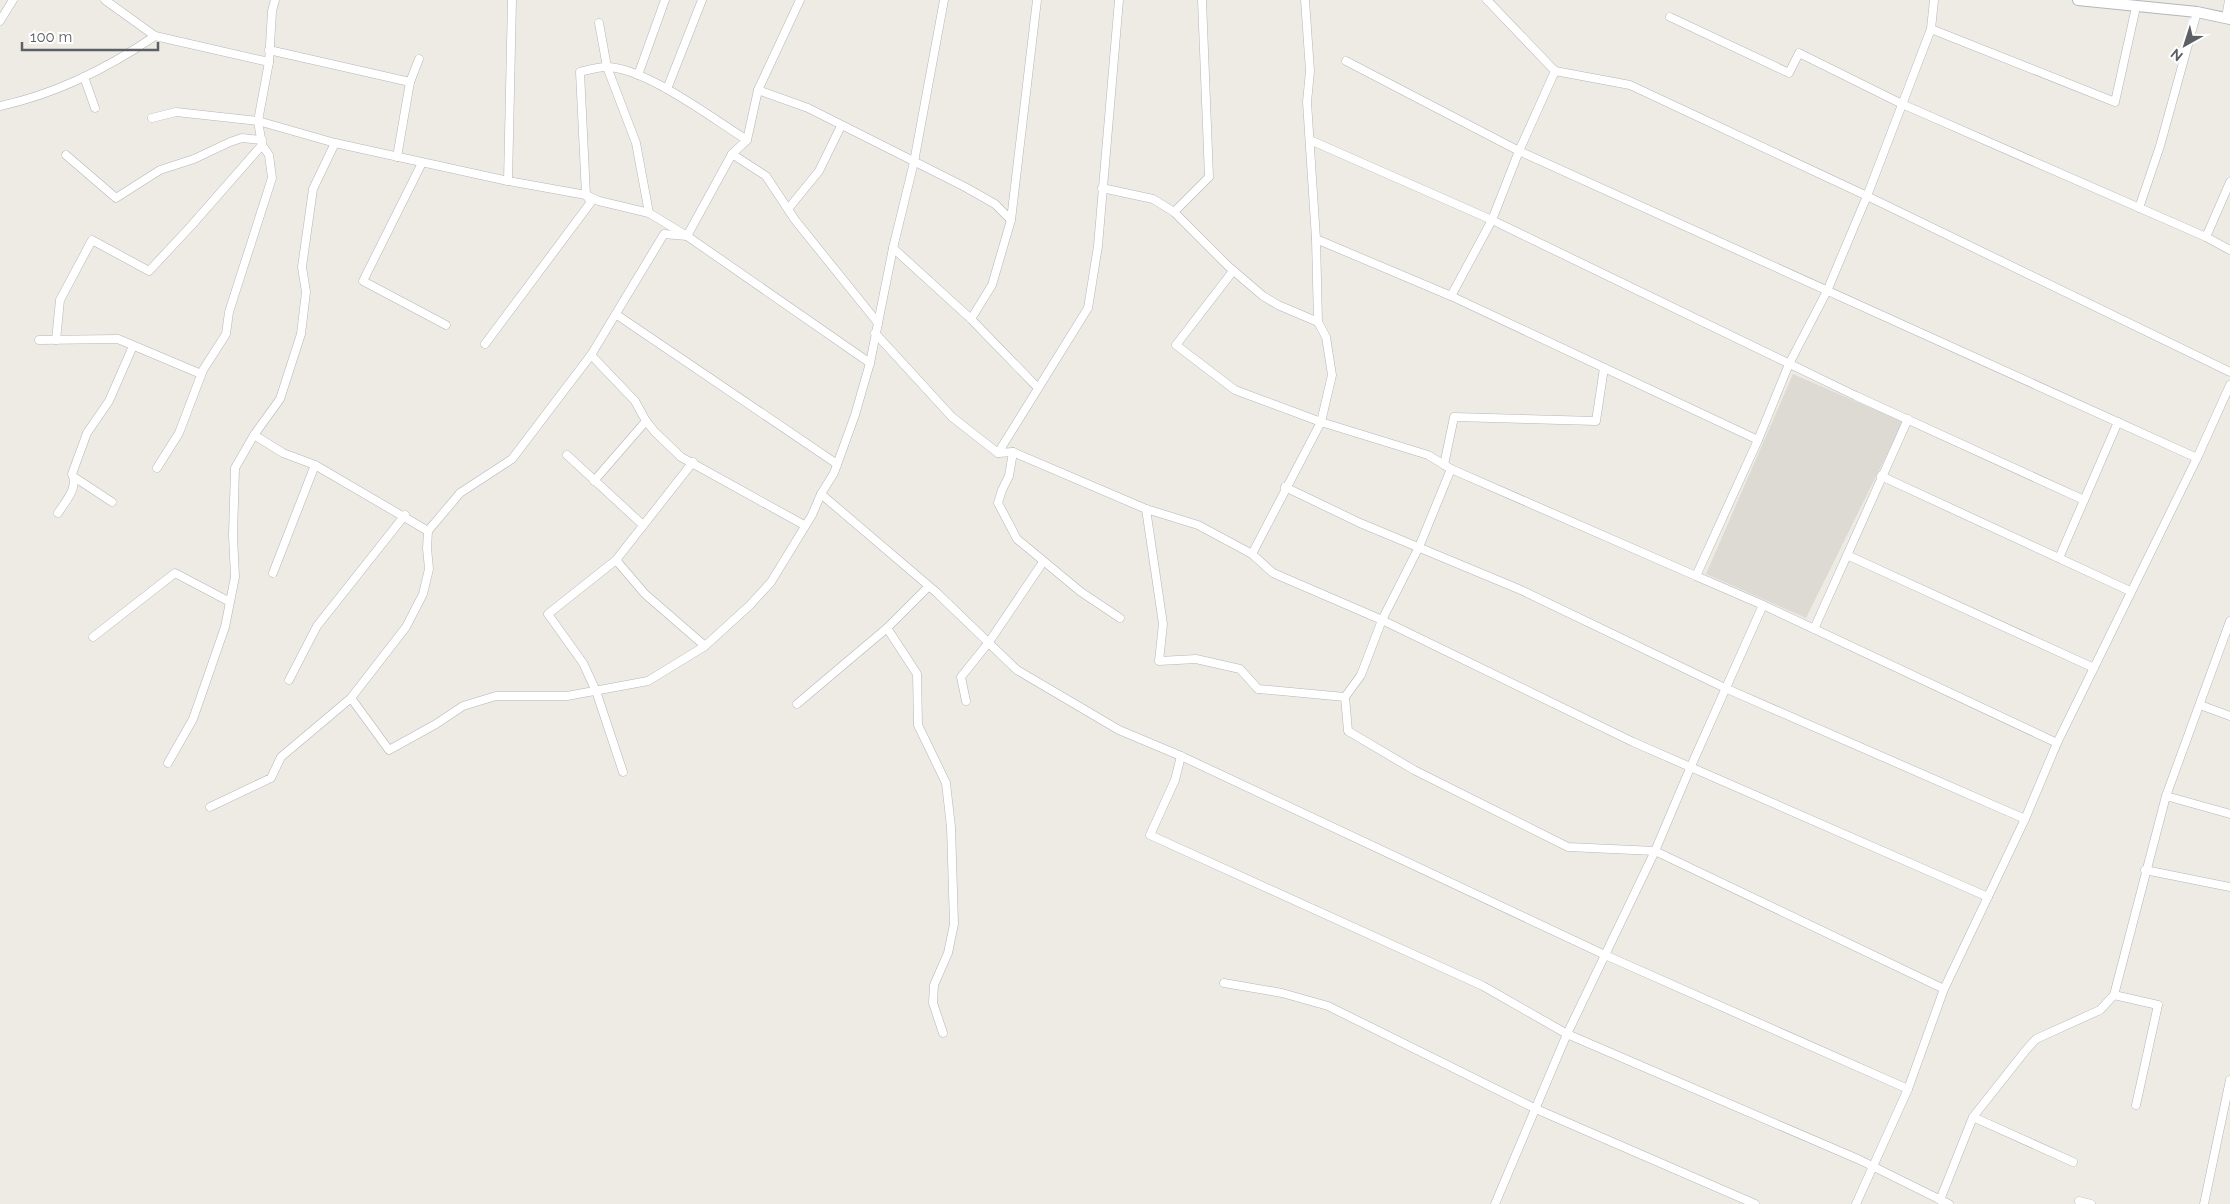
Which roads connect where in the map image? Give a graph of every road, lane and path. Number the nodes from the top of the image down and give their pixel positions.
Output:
1 (13, 0) edge
2 (105, 0) edge
3 (275, 0) edge
4 (512, 0) edge
5 (665, 0) edge
6 (702, 0) edge
7 (800, 0) edge
8 (944, 0) edge
9 (1037, 0) edge
10 (1119, 0) edge
11 (1202, 0) edge
12 (1305, 0) edge
13 (1487, 0) edge
14 (1934, 0) edge
15 (2078, 0) edge
16 (2229, 0) edge
17 (2099, 1) edge
18 (2136, 7) junction
19 (2197, 12) junction
20 (1670, 17) dead end
21 (2228, 18) edge
22 (0, 21) edge
23 (599, 23) dead end
24 (1931, 29) junction
25 (155, 36) junction
26 (269, 50) junction
27 (419, 59) dead end
28 (1346, 61) dead end
29 (269, 62) junction
30 (607, 67) junction
31 (1555, 71) junction
32 (638, 75) junction
33 (84, 77) junction
34 (410, 82) junction
35 (667, 89) junction
36 (758, 90) junction
37 (1902, 104) junction
38 (0, 106) edge
39 (95, 108) dead end
40 (152, 118) dead end
41 (258, 121) junction
42 (841, 126) junction
43 (747, 140) junction
44 (1310, 140) junction
45 (262, 142) junction
46 (334, 143) junction
47 (1519, 151) junction
48 (732, 154) junction
49 (66, 155) dead end
50 (397, 157) junction
51 (914, 162) junction
52 (422, 163) junction
53 (508, 181) junction
54 (2230, 182) edge
55 (1102, 188) junction
56 (586, 194) junction
57 (1867, 196) junction
58 (2138, 208) junction
59 (788, 209) junction
60 (648, 212) junction
61 (1174, 212) junction
62 (1011, 220) junction
63 (1492, 220) junction
64 (687, 236) junction
65 (2206, 237) junction
66 (1316, 239) junction
67 (892, 248) junction
68 (2230, 250) edge
69 (1233, 271) junction
70 (1827, 291) junction
71 (1450, 296) junction
72 (617, 315) junction
73 (971, 319) junction
74 (1318, 322) junction
75 (878, 323) junction
76 (446, 324) dead end
77 (875, 333) junction
78 (39, 340) dead end
79 (56, 340) junction
80 (485, 344) dead end
81 (133, 346) junction
82 (591, 355) junction
83 (870, 363) junction
84 (1789, 364) junction
85 (1604, 368) junction
86 (2230, 372) edge
87 (201, 374) junction
88 (2230, 385) edge
89 (1038, 388) junction
90 (1908, 419) junction
91 (646, 421) junction
92 (1321, 422) junction
93 (2118, 422) junction
94 (254, 435) junction
95 (1758, 440) junction
96 (1013, 452) junction
97 (998, 453) junction
98 (567, 455) dead end
99 (2197, 458) junction
100 (693, 462) junction
101 (837, 464) junction
102 (316, 466) junction
103 (1448, 467) junction
104 (158, 468) dead end
105 (1881, 476) junction
106 (74, 477) junction
107 (594, 481) junction
108 (1286, 487) junction
109 (821, 494) junction
110 (2084, 500) junction
111 (112, 502) dead end
112 (1146, 509) junction
113 (58, 513) dead end
114 (404, 516) junction
115 (643, 525) junction
116 (804, 526) junction
117 (428, 531) junction
118 (1419, 548) junction
119 (1252, 554) junction
120 (1847, 555) junction
121 (2059, 558) junction
122 (616, 560) junction
123 (1043, 562) junction
124 (273, 573) dead end
125 (1696, 576) junction
126 (928, 587) junction
127 (2130, 591) junction
128 (230, 602) junction
129 (1763, 605) junction
130 (1120, 618) dead end
131 (1382, 620) junction
132 (2230, 622) edge
133 (887, 628) junction
134 (1814, 629) junction
135 (93, 636) dead end
136 (989, 642) junction
137 (705, 646) junction
138 (2220, 648) junction
139 (2230, 651) edge
140 (2094, 668) junction
141 (289, 680) dead end
142 (1725, 688) junction
143 (596, 691) junction
144 (1345, 697) junction
145 (351, 698) junction
146 (966, 701) dead end
147 (797, 704) dead end
148 (2200, 705) junction
149 (2230, 716) edge
150 (2057, 744) junction
151 (1181, 756) junction
152 (168, 763) dead end
153 (1691, 766) junction
154 (623, 772) dead end
155 (2166, 796) junction
156 (210, 807) dead end
157 (2230, 814) edge
158 (2025, 819) junction
159 (1655, 851) junction
160 (2145, 870) junction
161 (2230, 887) edge
162 (1988, 897) junction
163 (1605, 954) junction
164 (1224, 983) dead end
165 (1944, 989) junction
166 (2114, 995) junction
167 (943, 1033) dead end
168 (1567, 1034) junction
169 (2230, 1080) edge
170 (1908, 1089) junction
171 (2136, 1104) dead end
172 (1536, 1109) junction
173 (1973, 1117) junction
174 (2073, 1162) dead end
175 (1872, 1166) junction
176 (1940, 1200) junction
177 (2079, 1201) dead end
178 (1495, 1204) edge
179 (1756, 1204) edge
180 (1856, 1204) edge
181 (1949, 1204) edge
182 (2091, 1204) edge
183 (2204, 1204) edge

1 - 22 street
2 - 25 street
3 - 26 street
4 - 53 street
5 - 32 street
6 - 35 street
7 - 36 street
8 - 51 street
9 - 62 street
10 - 55 street
11 - 61 street
12 - 44 street
13 - 31 street
14 - 24 street
15 - 17 main road
16 - 21 street
17 - 18 main road
18 - 19 main road
18 - 24 street
19 - 21 main road
19 - 58 street
20 - 37 street
23 - 30 street
24 - 37 street
25 - 29 street
25 - 33 street
26 - 29 street
26 - 34 street
27 - 34 street
28 - 47 street
29 - 41 street
30 - 32 street
30 - 56 street
30 - 60 street
31 - 47 street
31 - 57 street
32 - 35 street
33 - 38 street
33 - 39 street
34 - 50 street
35 - 43 street
36 - 42 street
36 - 43 street
37 - 57 street
37 - 58 street
40 - 41 street
41 - 45 street
41 - 46 street
42 - 51 street
42 - 59 street
43 - 48 street
44 - 63 street
44 - 66 street
45 - 49 street
45 - 79 street
45 - 87 street
46 - 50 street
46 - 94 street
47 - 63 street
47 - 70 street
48 - 59 street
48 - 64 street
50 - 52 street
51 - 62 street
51 - 67 street
52 - 53 street
52 - 76 street
53 - 56 street
54 - 65 street
55 - 61 street
55 - 89 street
56 - 60 street
56 - 80 street
57 - 70 street
57 - 86 street
58 - 65 street
59 - 75 street
60 - 64 street
61 - 69 street
62 - 73 street
63 - 71 street
63 - 84 street
64 - 72 street
64 - 83 street
65 - 68 street
66 - 71 street
66 - 74 street
67 - 73 street
67 - 75 street
69 - 74 street
69 - 92 street
70 - 84 street
70 - 93 street
71 - 85 street
72 - 82 street
72 - 101 street
73 - 89 street
74 - 92 street
75 - 77 street
77 - 83 street
77 - 97 street
78 - 79 street
79 - 81 street
81 - 87 street
81 - 106 street
82 - 91 street
82 - 117 street
83 - 101 street
84 - 90 street
84 - 95 street
85 - 95 street
85 - 103 street
87 - 104 street
88 - 99 street
89 - 97 street
90 - 105 street
90 - 110 street
91 - 100 street
91 - 107 street
92 - 103 street
92 - 108 street
93 - 99 street
93 - 110 street
94 - 102 street
94 - 128 street
95 - 125 street
96 - 97 street
96 - 112 street
96 - 123 street
98 - 107 street
99 - 127 street
100 - 115 street
100 - 116 street
101 - 109 street
102 - 114 street
102 - 124 street
103 - 118 street
103 - 125 street
105 - 120 street
105 - 121 street
106 - 111 street
106 - 113 street
107 - 115 street
108 - 118 street
108 - 119 street
109 - 116 street
109 - 126 street
110 - 121 street
112 - 119 street
112 - 144 street
114 - 117 street
114 - 141 street
115 - 122 street
116 - 137 street
117 - 145 street
118 - 131 street
118 - 142 street
119 - 131 street
120 - 134 street
120 - 140 street
121 - 127 street
122 - 137 street
122 - 143 street
123 - 130 street
123 - 136 street
125 - 129 street
126 - 133 street
126 - 136 street
127 - 140 street
128 - 135 street
128 - 152 street
129 - 134 street
129 - 142 street
131 - 144 street
131 - 153 street
132 - 138 street
133 - 147 street
133 - 167 street
134 - 150 street
136 - 146 street
136 - 151 street
137 - 143 street
138 - 139 street
138 - 148 street
140 - 150 street
142 - 153 street
142 - 158 street
143 - 145 street
143 - 154 street
144 - 159 street
145 - 156 street
148 - 149 street
148 - 155 street
150 - 158 street
151 - 163 street
151 - 168 street
153 - 159 street
153 - 162 street
155 - 157 street
155 - 160 street
158 - 162 street
159 - 163 street
159 - 165 street
160 - 161 street
160 - 166 street
162 - 165 street
163 - 168 street
163 - 170 street
164 - 172 street
165 - 170 street
166 - 171 street
166 - 173 street
168 - 172 street
168 - 175 street
169 - 183 street
170 - 175 street
172 - 178 street
172 - 179 street
173 - 174 street
173 - 176 street
175 - 176 street
175 - 180 street
176 - 181 street
177 - 182 street

